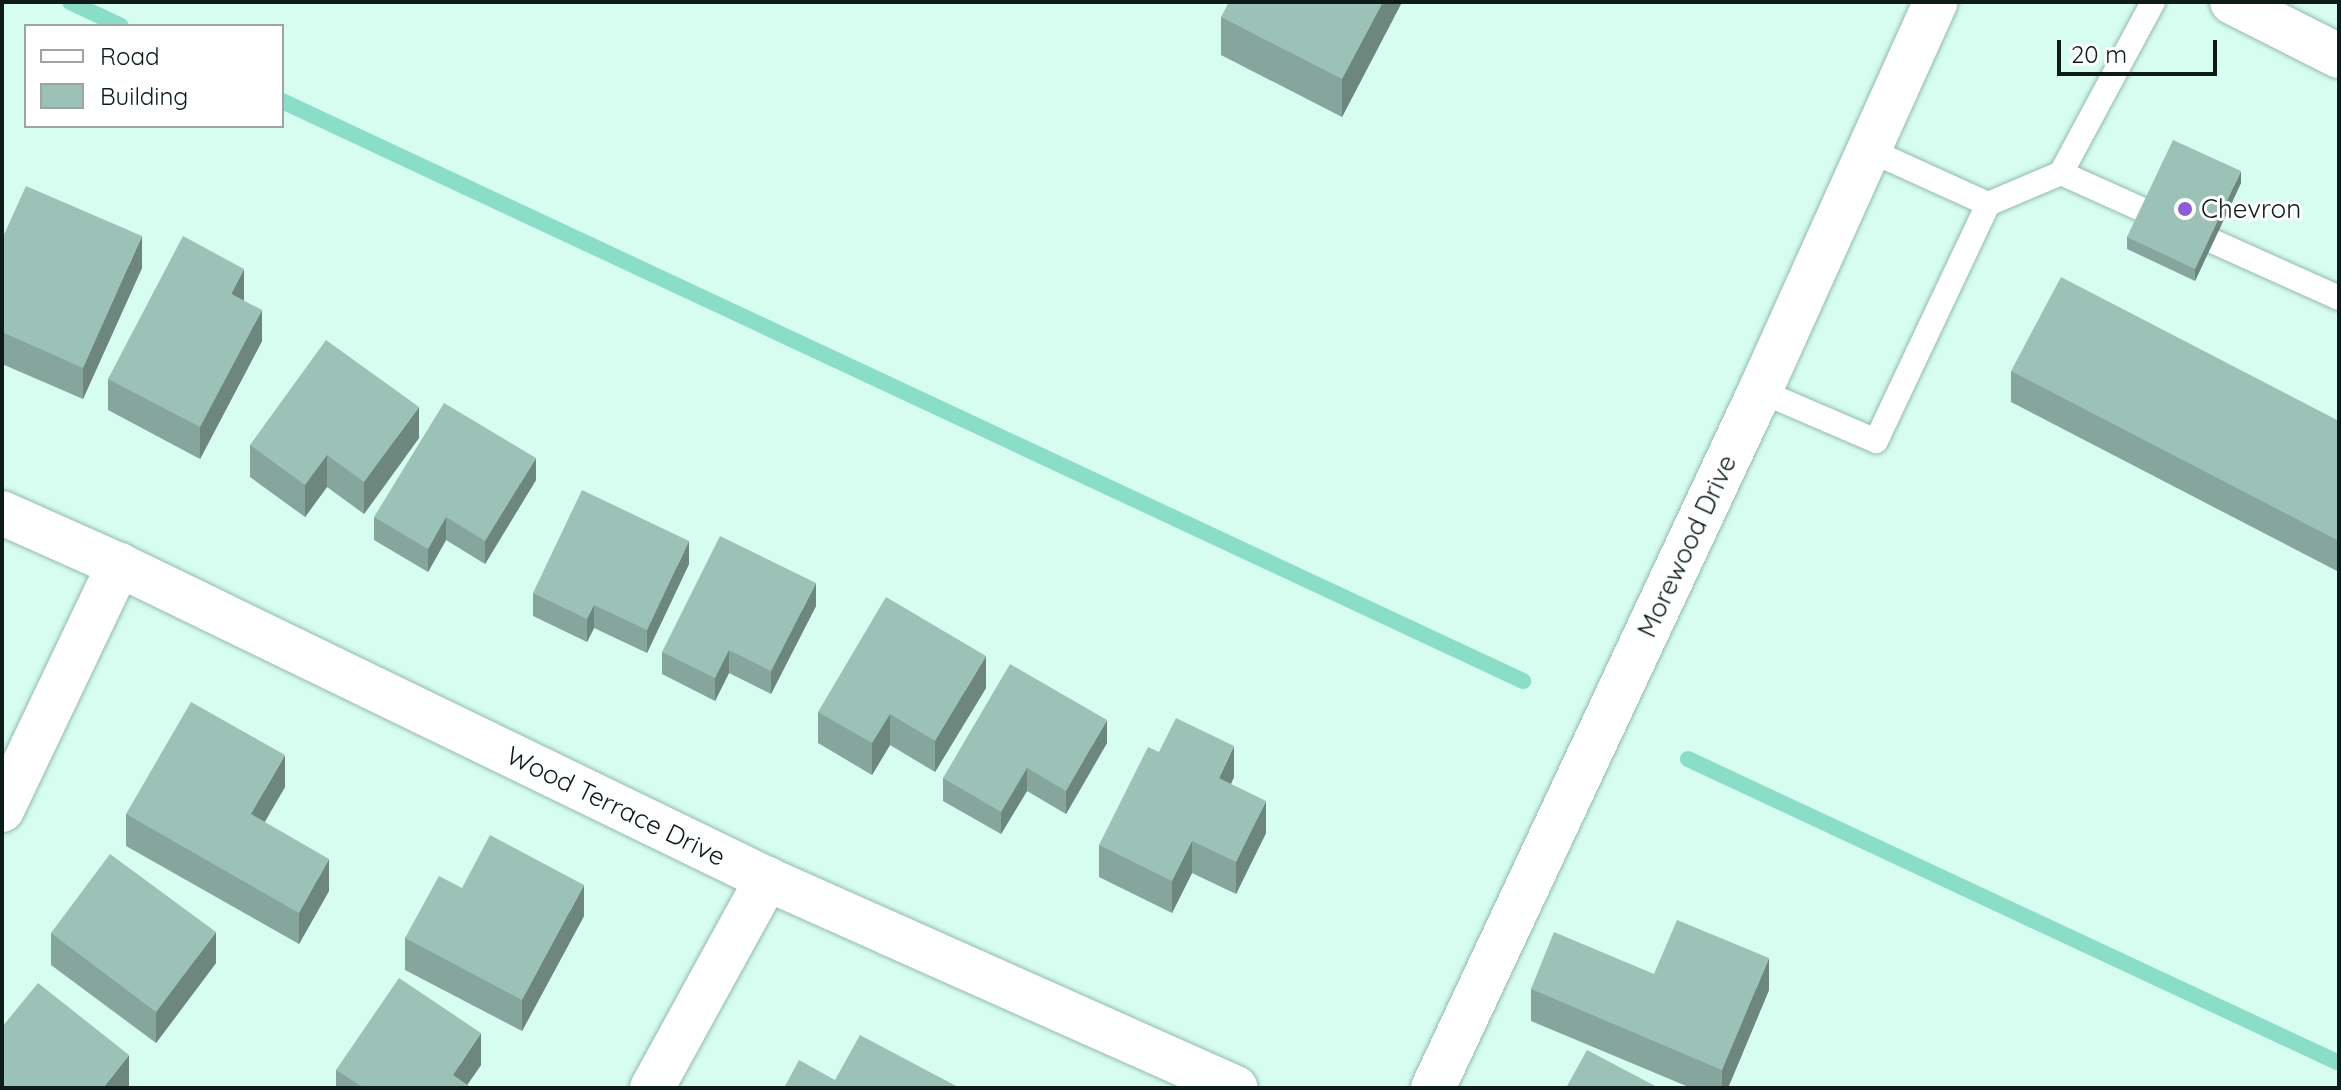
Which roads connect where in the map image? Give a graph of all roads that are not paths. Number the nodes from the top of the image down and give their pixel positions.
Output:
1 (1936, 2) edge
2 (2153, 2) edge
3 (2232, 2) edge
4 (2339, 56) edge
5 (1869, 150) junction
6 (2061, 173) junction
7 (1988, 204) junction
8 (2339, 298) edge
9 (1760, 391) junction
10 (2, 513) edge
11 (119, 565) junction
12 (2, 810) edge
13 (767, 879) junction
14 (652, 1088) edge
15 (1236, 1088) edge
16 (1433, 1088) edge

1 - 5 street, Morewood Drive
2 - 6 lane
3 - 4 street
5 - 7 lane
5 - 9 street, Morewood Drive
6 - 7 lane
6 - 8 lane
7 - 9 lane
9 - 16 street, Morewood Drive
10 - 11 street, Wood Terrace Drive
11 - 12 street
11 - 13 street, Wood Terrace Drive
13 - 14 street
13 - 15 street, Wood Terrace Drive

